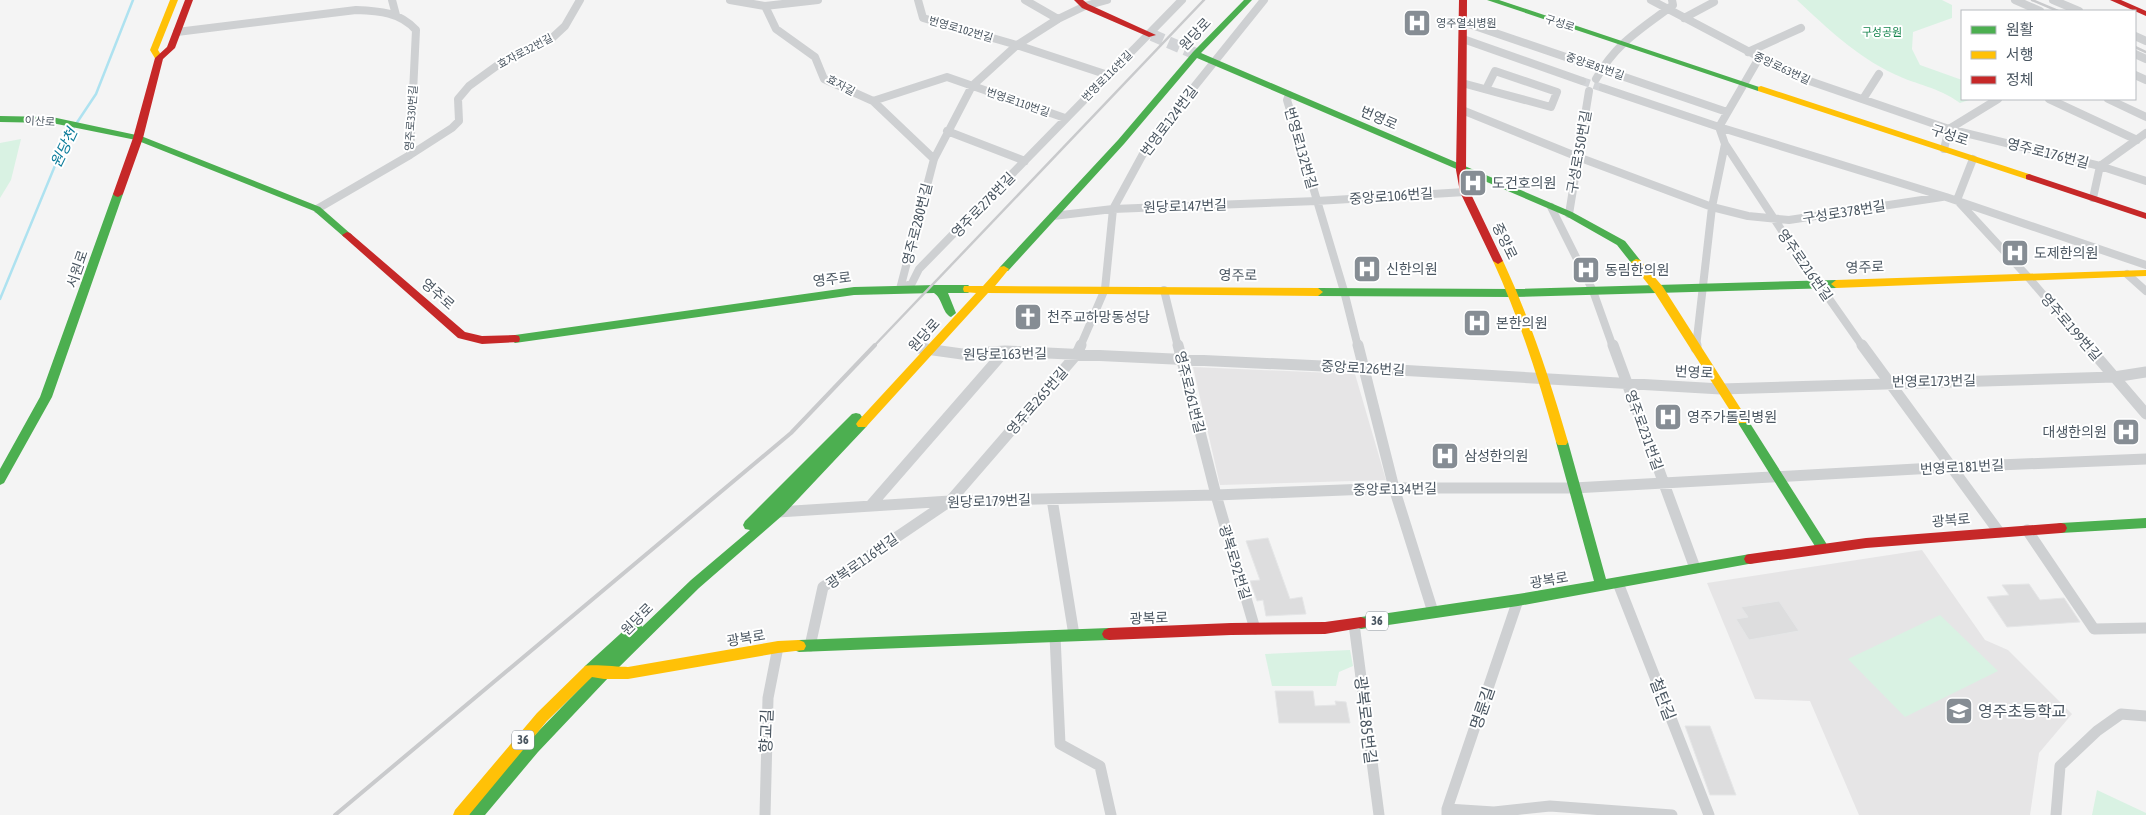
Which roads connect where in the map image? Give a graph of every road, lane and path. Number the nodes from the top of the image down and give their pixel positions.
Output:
1 (392, 0) edge
2 (580, 0) edge
3 (730, 0) edge
4 (818, 0) edge
5 (918, 0) edge
6 (1025, 0) edge
7 (1107, 0) edge
8 (1182, 0) edge
9 (1235, 0) edge
10 (1248, 0) edge
11 (1264, 0) edge
12 (1463, 0) edge
13 (1491, 0) edge
14 (1651, 0) edge
15 (1672, 0) edge
16 (2015, 0) edge
17 (2053, 0) edge
18 (2114, 0) edge
19 (173, 1) edge
20 (189, 1) edge
21 (1714, 2) dead end
22 (1081, 3) edge
23 (765, 6) junction
24 (1668, 9) junction
25 (2038, 10) edge
26 (2077, 10) edge
27 (2136, 10) edge
28 (396, 15) junction
29 (1684, 18) junction
30 (1058, 19) junction
31 (1463, 22) junction
32 (1801, 28) dead end
33 (177, 32) junction
34 (1151, 34) junction
35 (1463, 39) junction
36 (1621, 43) junction
37 (1016, 45) junction
38 (1748, 52) junction
39 (1196, 54) junction
40 (159, 58) junction
41 (1759, 58) junction
42 (1214, 62) junction
43 (1601, 68) junction
44 (1879, 74) dead end
45 (1108, 75) junction
46 (1596, 79) dead end
47 (1582, 81) tunnel mouth
48 (1462, 83) junction
49 (1744, 83) junction
50 (972, 86) junction
51 (1602, 88) tunnel mouth
52 (1486, 90) junction
53 (1590, 90) dead end
54 (1289, 95) junction
55 (1863, 99) junction
56 (1996, 100) edge
57 (2051, 100) edge
58 (2110, 100) edge
59 (873, 102) junction
60 (1462, 110) junction
61 (1727, 112) junction
62 (2146, 117) edge
63 (1065, 118) junction
64 (0, 119) edge
65 (1719, 127) junction
66 (1949, 129) junction
67 (947, 131) junction
68 (2146, 134) edge
69 (138, 138) junction
70 (2137, 140) junction
71 (1725, 144) junction
72 (1944, 149) junction
73 (410, 155) junction
74 (1578, 157) junction
75 (934, 159) junction
76 (1973, 159) junction
77 (1025, 161) junction
78 (2100, 166) junction
79 (1462, 170) junction
80 (2146, 181) edge
81 (1465, 192) junction
82 (1946, 197) junction
83 (2093, 198) junction
84 (1956, 200) junction
85 (1317, 201) junction
86 (1551, 207) junction
87 (1712, 207) junction
88 (317, 209) junction
89 (1113, 209) junction
90 (1568, 214) junction
91 (1053, 216) junction
92 (2146, 216) edge
93 (1772, 220) junction
94 (2146, 266) edge
95 (2146, 273) edge
96 (2127, 274) junction
97 (2028, 277) junction
98 (1818, 284) junction
99 (935, 288) junction
100 (900, 289) junction
101 (1105, 289) junction
102 (1704, 289) junction
103 (978, 290) junction
104 (1164, 290) junction
105 (1659, 290) junction
106 (1344, 291) junction
107 (1593, 291) junction
108 (2146, 291) edge
109 (1513, 293) junction
110 (951, 313) junction
111 (1696, 348) junction
112 (925, 349) junction
113 (1005, 351) junction
114 (1077, 354) junction
115 (1182, 359) junction
116 (1364, 368) junction
117 (2146, 372) edge
118 (2114, 376) junction
119 (1545, 380) junction
120 (1890, 382) junction
121 (1627, 383) junction
122 (1721, 389) junction
123 (2146, 414) edge
124 (2146, 459) edge
125 (1952, 467) junction
126 (1777, 476) junction
127 (0, 480) edge
128 (1664, 483) junction
129 (1394, 488) junction
130 (1574, 488) junction
131 (1216, 495) junction
132 (1052, 499) junction
133 (950, 501) junction
134 (870, 506) junction
135 (762, 512) junction
136 (780, 512) junction
137 (2146, 523) edge
138 (2027, 530) junction
139 (1999, 532) junction
140 (1822, 547) junction
141 (1695, 568) junction
142 (1618, 583) junction
143 (1601, 585) junction
144 (1518, 600) junction
145 (1433, 612) junction
146 (1354, 624) junction
147 (2146, 628) edge
148 (1255, 629) junction
149 (1074, 635) junction
150 (1055, 636) junction
151 (810, 646) junction
152 (778, 647) junction
153 (590, 670) junction
154 (604, 673) junction
155 (2146, 716) edge
156 (1549, 811) edge
157 (1447, 812) edge
158 (460, 815) edge
159 (476, 815) edge
160 (765, 815) edge
161 (1111, 815) edge
162 (1379, 815) edge
163 (1672, 815) edge
164 (1708, 815) edge
165 (2056, 815) edge

1 - 28 street
2 - 73 street, 효자로32번길
3 - 23 street
4 - 23 street
5 - 37 street, 번영로102번길
6 - 30 street
7 - 22 street, 번영로110번길
8 - 34 street, 번영로116번길
9 - 103 main road, 원당로
10 - 39 main road, 원당로
11 - 42 street, 번영로124번길
12 - 31 main road, 중앙로
13 - 36 main road, 구성로
14 - 24 street, 중앙로63번길
15 - 24 street
16 - 25 street
17 - 26 street
18 - 27 main road
19 - 40 main road, 서원로
20 - 33 main road, 서원로
21 - 29 street
22 - 30 street, 번영로110번길
22 - 34 main road
23 - 59 street, 효자길
24 - 29 street, 중앙로63번길
24 - 36 street
28 - 33 street
28 - 73 street, 영주로330번길
29 - 38 street, 중앙로63번길
30 - 37 street, 번영로110번길
31 - 35 main road, 중앙로
31 - 43 street, 중앙로81번길
32 - 38 street
33 - 40 main road, 서원로
34 - 45 street, 번영로116번길
35 - 47 street
35 - 48 main road, 중앙로
36 - 43 street
36 - 49 main road, 구성로
37 - 45 street
37 - 50 street, 번영로110번길
38 - 41 street, 중앙로63번길
39 - 42 main road, 번영로
39 - 91 main road, 원당로
40 - 69 main road, 서원로
41 - 49 street
41 - 55 street, 중앙로63번길
42 - 54 main road, 번영로
42 - 89 street, 번영로124번길
43 - 46 street
43 - 61 street, 중앙로81번길
44 - 55 street
45 - 63 street, 번영로116번길
48 - 52 street
48 - 60 main road, 중앙로
49 - 61 street
49 - 72 main road, 구성로
50 - 59 street, 번영로110번길
50 - 63 street, 번영로110번길
50 - 67 street, 번영로110번길
51 - 65 street
52 - 52 street
53 - 74 street, 구성로350번길
54 - 79 main road, 번영로
54 - 85 street, 번영로132번길
55 - 66 street, 중앙로63번길
56 - 66 street
57 - 70 street
58 - 62 street
59 - 75 street, 효자길
60 - 74 street, 구성로378번길
60 - 79 main road, 중앙로
61 - 65 street
63 - 77 street, 영주로278번길
64 - 69 main road, 이산로
65 - 71 street, 영주로216번길
65 - 82 street
66 - 72 street
66 - 78 street, 영주로176번길
67 - 75 street, 번영로110번길
67 - 77 street
68 - 70 street
69 - 88 main road, 영주로
69 - 127 main road, 서원로
70 - 78 street
71 - 87 street
71 - 93 street, 영주로216번길
72 - 76 main road, 구성로
73 - 88 street, 영주로330번길
74 - 87 street, 구성로378번길
74 - 90 street, 구성로350번길
75 - 100 street, 영주로280번길
76 - 83 main road, 구성로
76 - 84 street
77 - 100 street, 영주로278번길
78 - 80 street, 영주로176번길
78 - 83 street
79 - 81 main road, 중앙로
79 - 86 main road, 번영로
81 - 85 street, 중앙로106번길
81 - 109 main road, 중앙로
82 - 84 street
82 - 93 street, 구성로378번길
83 - 92 main road, 구성로
84 - 94 street
84 - 97 street
85 - 89 street, 원당로147번길
85 - 106 street, 번영로132번길
86 - 90 main road, 번영로
86 - 107 street
87 - 93 street, 구성로378번길
87 - 102 street
88 - 100 main road, 영주로
89 - 91 street, 원당로147번길
89 - 101 street, 영주로265번길
90 - 105 main road, 번영로
91 - 103 main road, 원당로
93 - 98 street, 영주로216번길
95 - 96 main road, 영주로
96 - 97 main road, 영주로
96 - 108 street
97 - 98 main road, 영주로
97 - 118 street, 영주로199번길
98 - 102 main road, 영주로
98 - 120 street, 영주로216번길
99 - 100 main road, 영주로
99 - 103 main road, 영주로
99 - 110 main road
101 - 103 main road, 영주로
101 - 104 main road, 영주로
101 - 114 street, 영주로265번길
102 - 105 main road, 영주로
102 - 111 street
103 - 110 main road, 원당로
103 - 112 main road, 원당로
104 - 106 main road, 영주로
104 - 115 street, 영주로261번길
105 - 107 main road, 영주로
105 - 111 main road, 번영로
106 - 109 main road, 영주로
106 - 116 street, 번영로132번길
107 - 109 main road, 영주로
107 - 121 street, 영주로231번길
109 - 119 main road, 중앙로
110 - 112 main road, 원당로
111 - 122 main road, 번영로
112 - 113 street, 원당로163번길
112 - 135 main road, 원당로
112 - 136 main road, 원당로
113 - 114 street, 원당로163번길
113 - 134 street
114 - 115 street, 원당로163번길
114 - 133 street, 영주로265번길
115 - 116 street, 중앙로126번길
115 - 131 street, 영주로261번길
116 - 119 street, 중앙로126번길
116 - 129 street, 번영로132번길
117 - 118 street, 번영로173번길
118 - 120 street, 번영로173번길
118 - 123 street, 영주로199번길
119 - 121 street, 번영로
119 - 130 main road, 중앙로
120 - 122 street, 번영로173번길
120 - 125 street, 영주로216번길
121 - 122 street, 번영로
121 - 128 street, 영주로231번길
122 - 126 main road, 번영로
124 - 125 street, 번영로181번길
125 - 126 street, 번영로181번길
125 - 139 street, 영주로216번길
126 - 128 street
126 - 140 main road, 번영로
128 - 130 street
128 - 141 street, 영주로231번길
129 - 130 street, 중앙로134번길
129 - 131 street, 중앙로134번길
129 - 145 street, 번영로132번길
130 - 143 main road, 중앙로
131 - 132 street, 원당로179번길
131 - 148 street, 광복로92번길
132 - 133 street, 원당로179번길
132 - 149 street
133 - 134 street, 원당로179번길
133 - 151 street, 광복로116번길
134 - 136 street, 원당로179번길
135 - 136 street, 원당로179번길
135 - 153 main road, 원당로
136 - 154 main road, 원당로
137 - 138 main road, 광복로 / 36
138 - 139 main road, 광복로 / 36
138 - 147 street
139 - 140 main road, 광복로 / 36
140 - 141 main road, 광복로 / 36
141 - 142 main road, 광복로 / 36
142 - 143 main road, 광복로 / 36
142 - 164 street, 철탄길
143 - 144 main road, 광복로 / 36
144 - 145 main road, 광복로 / 36
144 - 157 street, 명륜길
145 - 146 main road, 광복로 / 36
146 - 148 main road, 광복로 / 36
146 - 162 street, 광복로85번길
148 - 149 main road, 광복로 / 36
149 - 150 main road, 광복로 / 36
150 - 151 main road, 광복로 / 36
150 - 161 street
151 - 152 main road, 광복로 / 36
152 - 154 main road, 광복로 / 36
152 - 160 street, 향교길
153 - 154 main road, 36
153 - 158 main road, 원당로 / 36
154 - 159 main road, 원당로 / 36
155 - 165 street
156 - 157 street
156 - 163 street

